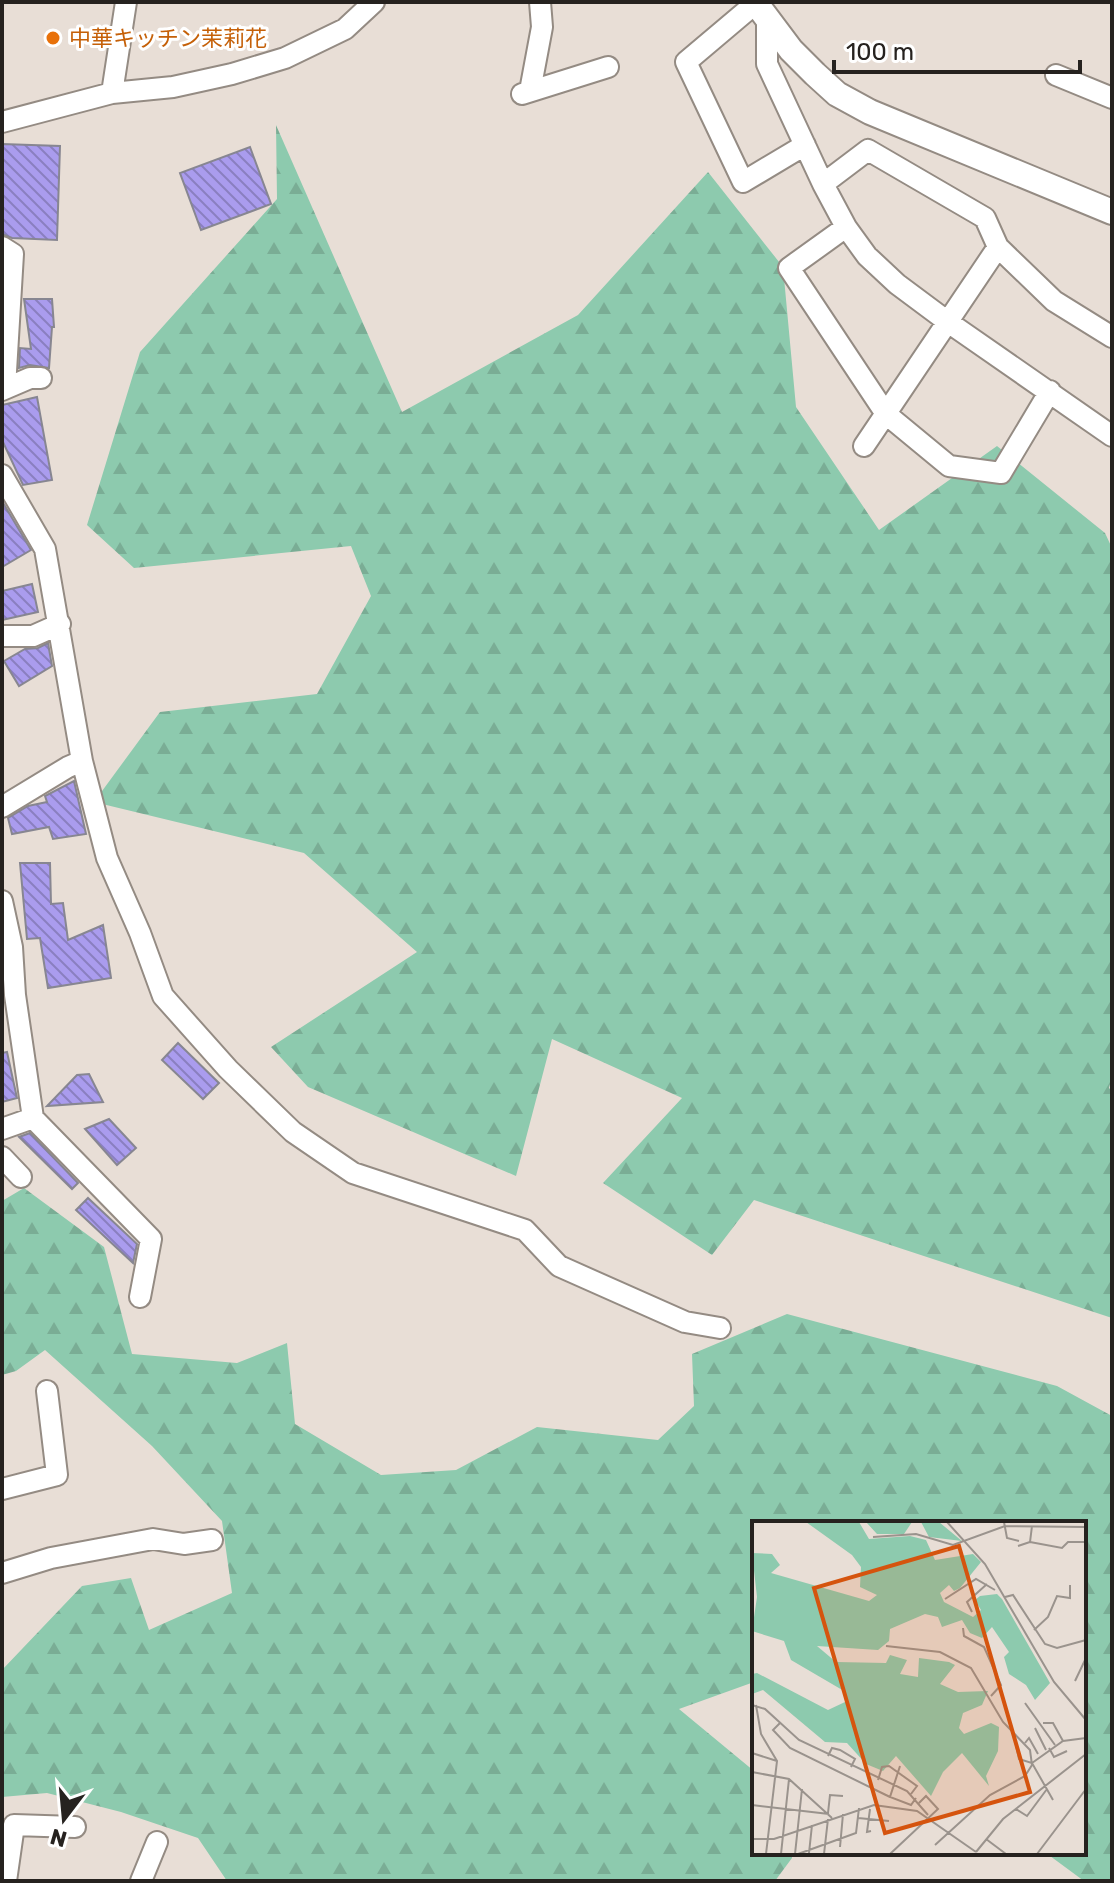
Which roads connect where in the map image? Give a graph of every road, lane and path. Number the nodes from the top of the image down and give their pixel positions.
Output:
1 (126, 2) edge
2 (374, 2) edge
3 (540, 2) edge
4 (759, 6) edge
5 (608, 67) dead end
6 (1056, 75) dead end
7 (112, 93) junction
8 (1112, 98) edge
9 (2, 122) edge
10 (805, 145) junction
11 (823, 184) junction
12 (1112, 212) edge
13 (846, 227) junction
14 (2, 247) edge
15 (998, 247) junction
16 (948, 322) junction
17 (1112, 337) edge
18 (41, 378) dead end
19 (4, 389) edge
20 (1050, 391) junction
21 (886, 414) junction
22 (1112, 435) edge
23 (864, 446) dead end
24 (2, 475) edge
25 (60, 624) junction
26 (2, 636) edge
27 (82, 761) junction
28 (2, 807) edge
29 (2, 901) edge
30 (8, 967) edge
31 (33, 1118) junction
32 (2, 1129) edge
33 (2, 1157) edge
34 (21, 1177) dead end
35 (140, 1297) dead end
36 (720, 1328) dead end
37 (47, 1391) dead end
38 (2, 1489) edge
39 (212, 1540) dead end
40 (2, 1573) edge
41 (75, 1827) dead end
42 (157, 1842) dead end
43 (6, 1881) edge
44 (141, 1881) edge

1 - 7 street
2 - 7 street
3 - 5 street
4 - 10 street
4 - 10 street
4 - 12 street
6 - 8 street
7 - 9 street
10 - 11 street
11 - 13 street
11 - 15 street
13 - 16 street
13 - 21 street
14 - 19 street
15 - 16 street
15 - 17 street
16 - 20 street
16 - 21 street
18 - 19 street
20 - 21 street
20 - 22 street
21 - 23 street
24 - 25 street
25 - 26 street
25 - 27 street
27 - 28 street
27 - 36 street
29 - 30 street
30 - 31 street
31 - 32 street
31 - 35 street
33 - 34 street
37 - 38 street
39 - 40 street
41 - 43 street
42 - 44 street

